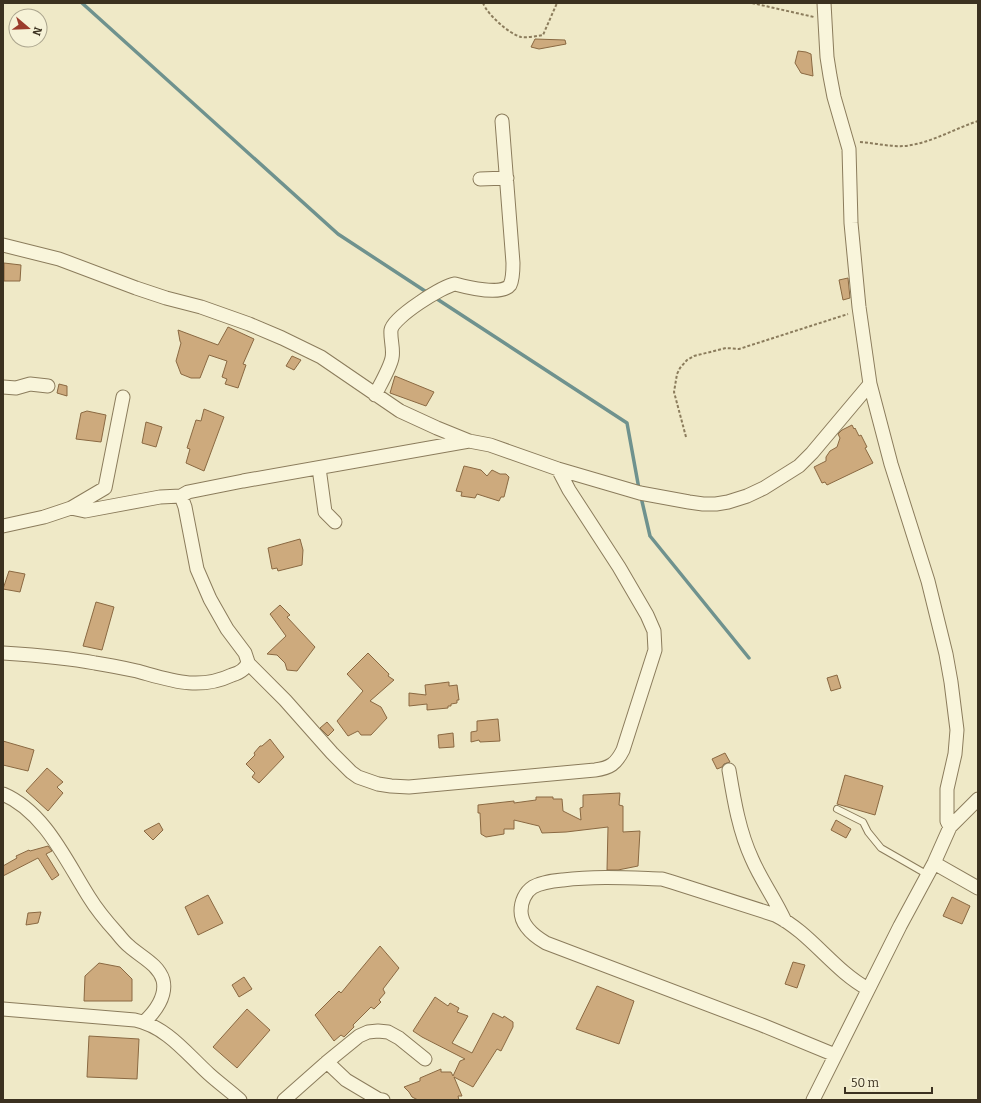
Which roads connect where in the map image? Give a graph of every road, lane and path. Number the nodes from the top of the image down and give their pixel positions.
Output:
1 (483, 3) edge
2 (557, 3) edge
3 (752, 3) edge
4 (824, 3) edge
5 (825, 20) junction
6 (502, 121) dead end
7 (978, 121) edge
8 (846, 140) junction
9 (506, 178) junction
10 (480, 179) dead end
11 (3, 244) edge
12 (859, 307) junction
13 (870, 384) junction
14 (48, 386) dead end
15 (3, 387) edge
16 (375, 395) junction
17 (123, 397) dead end
18 (686, 437) dead end
19 (469, 441) junction
20 (319, 468) junction
21 (558, 469) junction
22 (181, 496) junction
23 (71, 508) junction
24 (335, 522) dead end
25 (3, 526) edge
26 (3, 653) edge
27 (248, 663) junction
28 (729, 770) dead end
29 (3, 794) edge
30 (978, 798) edge
31 (837, 809) dead end
32 (950, 827) junction
33 (934, 863) junction
34 (928, 875) junction
35 (978, 888) edge
36 (785, 920) junction
37 (868, 989) junction
38 (3, 1010) edge
39 (144, 1022) junction
40 (835, 1055) junction
41 (425, 1059) dead end
42 (327, 1062) junction
43 (240, 1100) edge
44 (284, 1100) edge
45 (383, 1100) edge
46 (812, 1100) edge

1 - 2 path
3 - 5 path
4 - 5 street
5 - 8 street
6 - 9 street
7 - 8 path
8 - 12 street
9 - 10 street
9 - 16 street
11 - 16 street
12 - 13 street
12 - 18 path
13 - 21 street
13 - 32 street
14 - 15 street
16 - 19 street
17 - 23 street
19 - 20 street
19 - 21 street
20 - 22 street
20 - 24 street
21 - 27 street
22 - 23 street
22 - 27 street
23 - 25 street
26 - 27 street
28 - 36 street
29 - 39 street
30 - 32 street
31 - 34 lane
32 - 33 street
33 - 34 street
33 - 35 street
34 - 37 street
36 - 37 street
36 - 40 street
37 - 40 street
38 - 39 street
39 - 43 street
40 - 46 street
41 - 42 street
42 - 44 street
42 - 45 street

